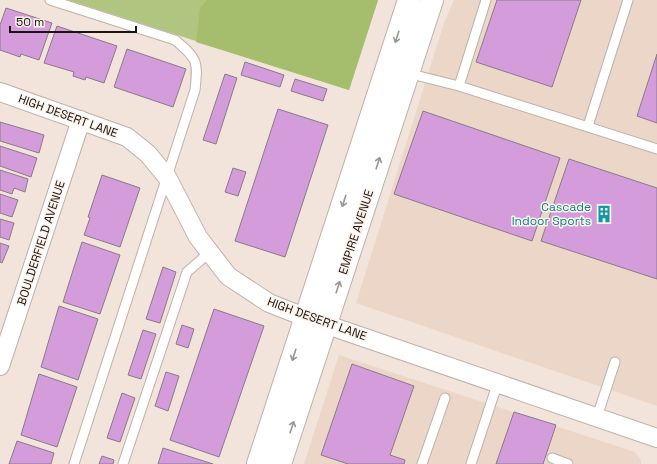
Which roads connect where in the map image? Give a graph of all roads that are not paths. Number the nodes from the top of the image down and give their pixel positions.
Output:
1 (50, 0) edge
2 (409, 0) edge
3 (421, 0) edge
4 (432, 0) edge
5 (486, 0) edge
6 (628, 0) edge
7 (414, 51) junction
8 (407, 73) junction
9 (460, 86) junction
10 (0, 92) edge
11 (82, 120) junction
12 (588, 126) junction
13 (657, 149) edge
14 (167, 177) junction
15 (210, 252) junction
16 (316, 321) junction
17 (615, 362) dead end
18 (0, 366) edge
19 (498, 382) junction
20 (444, 398) dead end
21 (597, 417) junction
22 (657, 438) edge
23 (552, 458) dead end
24 (74, 464) edge
25 (123, 464) edge
26 (258, 464) edge
27 (280, 464) edge
28 (422, 464) edge
29 (471, 464) edge
30 (568, 464) edge

1 - 14 lane
2 -> 16 highway, EMPIRE AVENUE
3 - 7 highway
4 - 7 highway, EMPIRE AVENUE
5 - 9 lane
6 - 12 lane
7 - 8 highway, EMPIRE AVENUE
8 - 9 lane
16 -> 8 highway, EMPIRE AVENUE
9 - 12 lane
10 - 11 street, HIGH DESERT LANE
11 - 14 street, HIGH DESERT LANE
11 - 18 street, BOULDERFIELD AVENUE
12 - 13 lane
14 - 15 street, HIGH DESERT LANE
14 - 24 lane
15 - 16 street, HIGH DESERT LANE
15 - 25 lane
16 - 19 street, HIGH DESERT LANE
16 -> 26 highway, EMPIRE AVENUE
27 -> 16 highway, EMPIRE AVENUE
17 - 21 lane
19 - 21 street, HIGH DESERT LANE
19 - 29 lane
20 - 28 lane
21 - 22 street, HIGH DESERT LANE
23 - 30 lane

